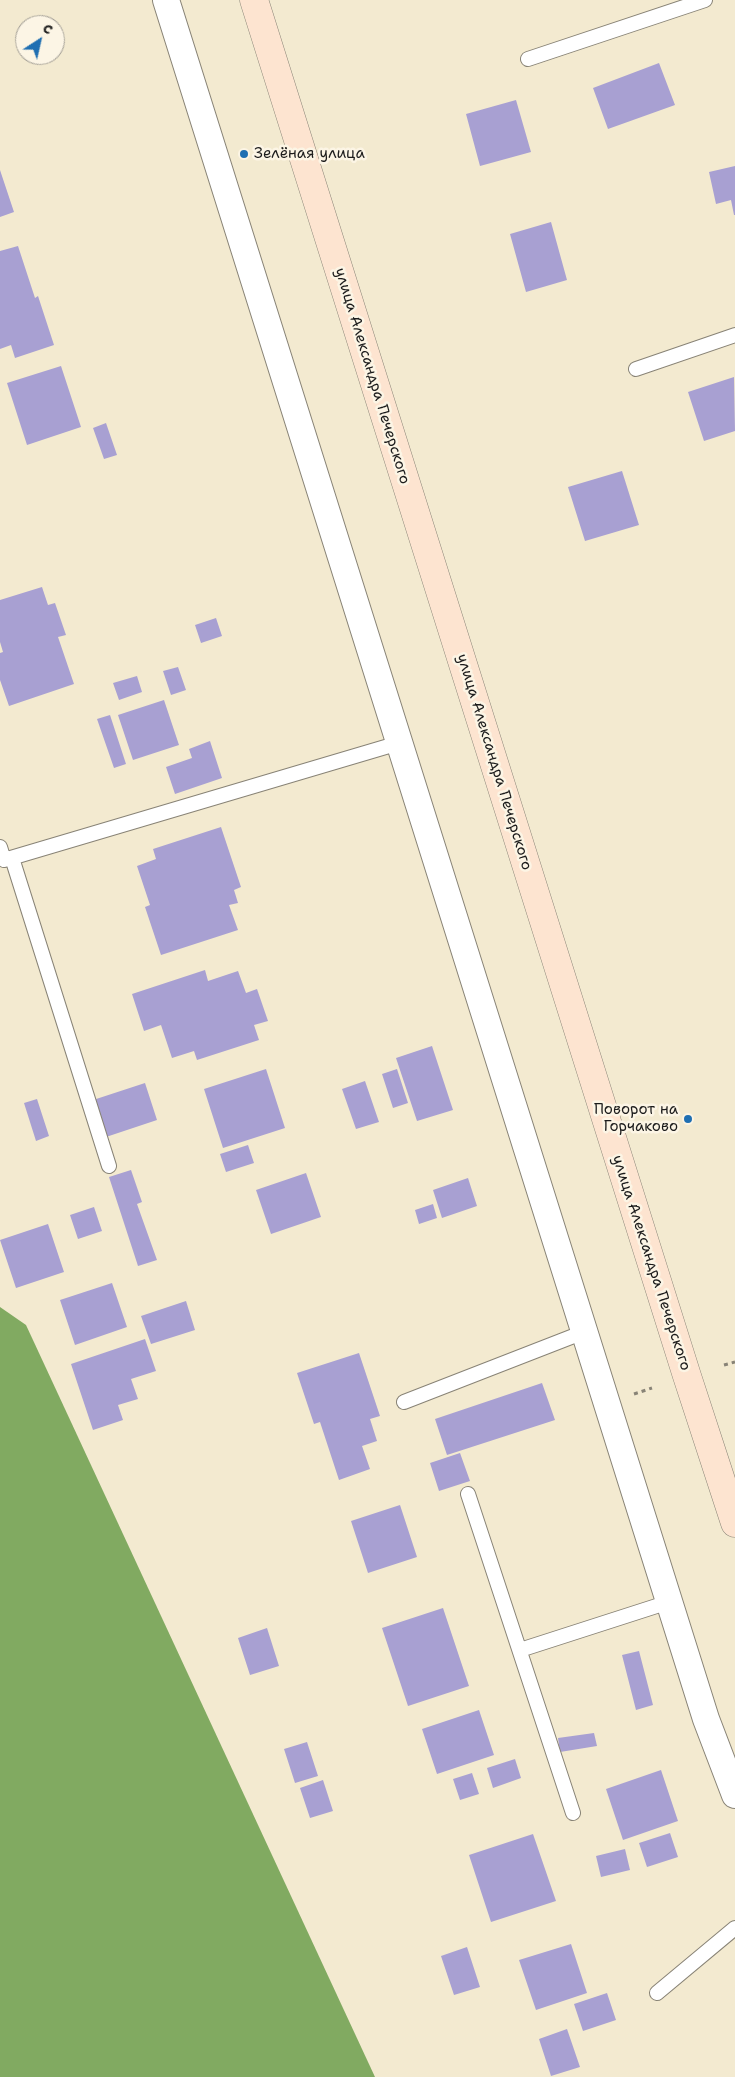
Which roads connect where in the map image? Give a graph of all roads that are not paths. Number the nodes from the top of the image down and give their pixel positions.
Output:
1 (166, 0) edge
2 (254, 0) edge
3 (705, 0) edge
4 (528, 59) dead end
5 (735, 335) edge
6 (636, 369) dead end
7 (400, 744) junction
8 (0, 847) edge
9 (12, 858) junction
10 (109, 1166) dead end
11 (584, 1332) junction
12 (404, 1402) dead end
13 (468, 1494) dead end
14 (735, 1523) edge
15 (669, 1602) junction
16 (520, 1650) junction
17 (735, 1795) edge
18 (574, 1812) dead end
19 (735, 1928) edge
20 (657, 1993) dead end

1 - 7 street
2 - 14 main road, улица Александра Печерского
3 - 4 lane
5 - 6 lane
7 - 9 lane
7 - 11 street
8 - 9 lane
9 - 10 lane
11 - 12 lane
11 - 15 street
13 - 16 lane
15 - 16 lane
15 - 17 street
16 - 18 lane
19 - 20 lane

